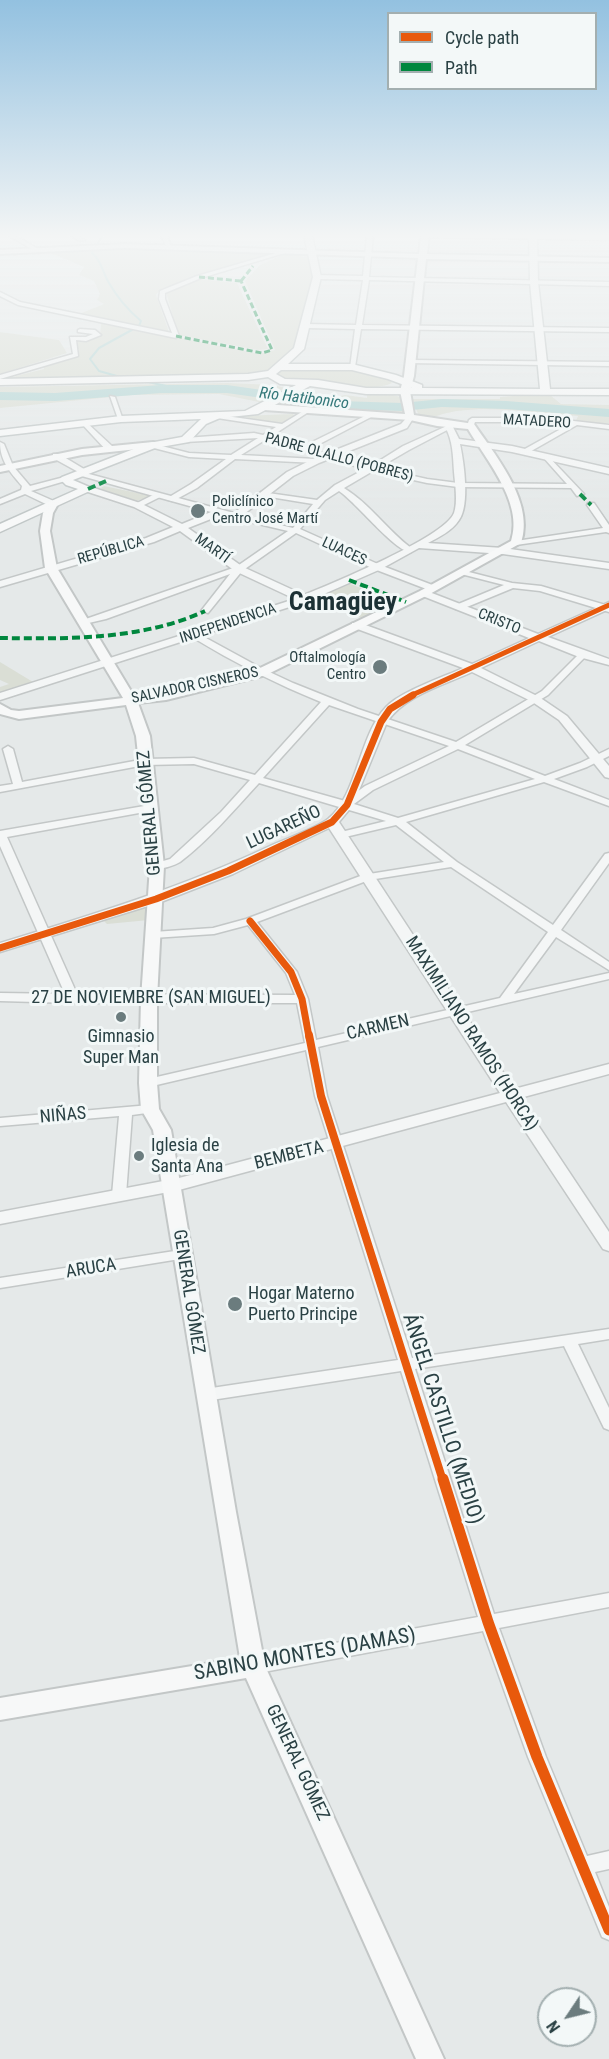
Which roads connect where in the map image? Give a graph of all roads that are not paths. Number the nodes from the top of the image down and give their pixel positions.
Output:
1 (81, 331) joint
2 (97, 331) edge
3 (154, 331) edge
4 (174, 331) edge
5 (304, 331) edge
6 (358, 331) edge
7 (413, 331) edge
8 (538, 331) edge
9 (98, 334) junction
10 (72, 338) junction
11 (542, 363) junction
12 (609, 364) edge
13 (409, 366) junction
14 (352, 367) junction
15 (275, 370) junction
16 (389, 376) junction
17 (1, 380) edge
18 (289, 388) junction
19 (547, 388) junction
20 (385, 389) junction
21 (609, 390) edge
22 (366, 391) junction
23 (406, 391) junction
24 (111, 397) dead end
25 (268, 405) junction
26 (310, 412) junction
27 (245, 414) junction
28 (371, 415) junction
29 (219, 417) junction
30 (121, 418) junction
31 (205, 419) junction
32 (408, 419) junction
33 (83, 422) junction
34 (472, 423) junction
35 (576, 423) junction
36 (282, 426) junction
37 (453, 426) junction
38 (609, 428) edge
39 (0, 433) edge
40 (266, 437) junction
41 (428, 437) junction
42 (185, 440) junction
43 (455, 441) junction
44 (0, 444) edge
45 (153, 445) junction
46 (483, 446) junction
47 (306, 448) junction
48 (110, 449) junction
49 (525, 452) junction
50 (56, 456) junction
51 (329, 456) junction
52 (547, 457) junction
53 (233, 458) junction
54 (284, 460) junction
55 (316, 461) junction
56 (5, 468) edge
57 (370, 468) junction
58 (609, 471) edge
59 (83, 472) junction
60 (69, 477) junction
61 (458, 484) junction
62 (507, 485) junction
63 (573, 486) junction
64 (338, 487) junction
65 (28, 488) junction
66 (88, 489) junction
67 (264, 494) junction
68 (580, 494) dead end
69 (158, 496) junction
70 (170, 499) junction
71 (0, 502) edge
72 (318, 502) junction
73 (137, 505) junction
74 (591, 505) dead end
75 (50, 509) junction
76 (220, 512) junction
77 (236, 516) junction
78 (0, 528) edge
79 (182, 528) junction
80 (295, 530) junction
81 (609, 530) edge
82 (516, 543) junction
83 (417, 545) junction
84 (408, 550) junction
85 (503, 551) junction
86 (609, 566) edge
87 (377, 567) junction
88 (51, 568) junction
89 (239, 569) junction
90 (464, 572) junction
91 (0, 584) edge
92 (512, 585) junction
93 (428, 591) junction
94 (304, 599) junction
95 (459, 607) junction
96 (607, 607) edge
97 (205, 611) dead end
98 (83, 623) junction
99 (356, 625) junction
100 (195, 635) junction
101 (537, 637) junction
102 (583, 655) junction
103 (107, 662) junction
104 (609, 662) edge
105 (471, 667) junction
106 (262, 672) junction
107 (0, 697) edge
108 (535, 699) junction
109 (131, 701) junction
110 (326, 702) junction
111 (2, 712) edge
112 (381, 722) junction
113 (457, 746) junction
114 (8, 749) dead end
115 (609, 752) edge
116 (597, 760) junction
117 (145, 762) junction
118 (609, 774) edge
119 (256, 779) junction
120 (542, 780) junction
121 (18, 785) junction
122 (0, 789) edge
123 (609, 803) edge
124 (347, 805) junction
125 (150, 808) junction
126 (399, 822) junction
127 (337, 829) junction
128 (0, 834) edge
129 (609, 856) edge
130 (453, 864) junction
131 (157, 866) junction
132 (367, 877) junction
133 (151, 903) junction
134 (250, 921) junction
135 (553, 931) junction
136 (44, 933) junction
137 (153, 935) junction
138 (0, 948) edge
139 (609, 968) edge
140 (609, 976) edge
141 (0, 998) edge
142 (73, 999) junction
143 (148, 999) junction
144 (302, 999) junction
145 (505, 999) junction
146 (454, 1011) junction
147 (310, 1044) junction
148 (609, 1069) edge
149 (148, 1083) junction
150 (512, 1096) junction
151 (150, 1109) junction
152 (126, 1111) junction
153 (0, 1122) edge
154 (335, 1144) junction
155 (171, 1185) junction
156 (119, 1195) junction
157 (0, 1218) edge
158 (609, 1245) edge
159 (181, 1255) junction
160 (0, 1283) edge
161 (609, 1334) edge
162 (569, 1341) junction
163 (406, 1366) junction
164 (205, 1395) junction
165 (609, 1424) edge
166 (609, 1600) edge
167 (488, 1622) junction
168 (253, 1666) junction
169 (0, 1709) edge
170 (609, 1860) edge
171 (582, 1866) junction
172 (609, 1930) edge
173 (430, 2059) edge

1 - 9 street
1 - 10 street
2 - 9 street
3 - 4 street
5 - 15 main road
6 - 14 street
7 - 13 main road
8 - 11 main road
9 - 10 street
10 - 17 street
11 - 12 street
11 - 13 street
11 - 19 main road
13 - 16 main road
13 - 23 main road
14 - 15 main road
14 - 16 main road
15 - 17 main road
15 - 18 main road
16 - 20 main road
16 - 23 main road
17 - 18 main road
18 - 22 main road
18 - 25 main road
19 - 21 main road
19 - 23 main road
19 - 23 main road
20 - 22 main road
20 - 23 main road
22 - 23 main road
23 - 32 main road
24 - 30 street
25 - 26 main road
25 - 27 main road
25 - 29 main road
26 - 27 main road
26 - 28 main road
26 - 36 street
27 - 29 main road
28 - 32 main road
28 - 47 street
29 - 31 main road
29 - 36 street
30 - 31 main road
30 - 33 main road
31 - 42 main road
32 - 37 main road
32 - 51 street
33 - 39 main road
33 - 48 street
34 - 35 street, MATADERO
34 - 37 main road
34 - 46 main road
35 - 38 street, MATADERO
35 - 49 street
36 - 40 street
37 - 41 street
37 - 43 street, INDEPENDENCIA
40 - 42 street, PADRE OLALLO (POBRES)
40 - 47 street, PADRE OLALLO (POBRES)
40 - 53 street
41 - 43 street
41 - 57 street
42 - 45 main road, PADRE OLALLO (POBRES)
43 - 46 street
43 - 61 street, INDEPENDENCIA
44 - 56 street
45 - 48 main road, PADRE OLALLO (POBRES)
45 - 53 street
45 - 59 main road
46 - 49 street
46 - 62 main road
47 - 51 street, PADRE OLALLO (POBRES)
47 - 54 street
48 - 50 main road, PADRE OLALLO (POBRES)
49 - 52 street
50 - 56 main road, PADRE OLALLO (POBRES)
50 - 59 street
51 - 55 street
51 - 57 street, PADRE OLALLO (POBRES)
52 - 58 street
52 - 63 street
53 - 54 street
53 - 70 street
54 - 55 street
55 - 67 street
56 - 65 street
57 - 61 street, PADRE OLALLO (POBRES)
57 - 64 street
59 - 60 main road
59 - 69 street, LUACES
60 - 65 street
60 - 66 main road, MARTÍ
61 - 62 street, PADRE OLALLO (POBRES)
61 - 83 street, INDEPENDENCIA
62 - 63 street, PADRE OLALLO (POBRES)
62 - 82 main road
63 - 68 street
64 - 72 street
64 - 84 street
65 - 71 street
65 - 75 street
66 - 73 street, MARTÍ
66 - 75 main road
67 - 72 street
67 - 77 street
69 - 70 street, LUACES
69 - 73 street
70 - 76 street, LUACES
72 - 80 street
73 - 79 street, MARTÍ
74 - 81 street
75 - 78 main road
75 - 88 main road, GENERAL GÓMEZ
76 - 77 street, LUACES
76 - 79 street, REPÚBLICA
77 - 80 street, LUACES
79 - 88 street, REPÚBLICA
79 - 89 street, MARTÍ
80 - 87 street, LUACES
80 - 89 street
81 - 82 street
82 - 85 main road, SALVADOR CISNEROS
83 - 84 street, INDEPENDENCIA
83 - 85 street
84 - 87 street, INDEPENDENCIA
85 - 86 street
85 - 90 main road, SALVADOR CISNEROS
87 - 93 street, LUACES
87 - 94 street, INDEPENDENCIA
88 - 91 street, REPÚBLICA
88 - 98 main road, GENERAL GÓMEZ
89 - 94 street, MARTÍ
89 - 97 street
89 - 98 street
90 - 92 street
90 - 93 main road, SALVADOR CISNEROS
92 - 95 street
92 - 96 street
93 - 95 street, CRISTO
93 - 99 main road, SALVADOR CISNEROS
94 - 100 street, INDEPENDENCIA
95 - 101 street, CRISTO
96 - 101 street, LUGAREÑO
98 - 103 main road, GENERAL GÓMEZ
99 - 105 street
99 - 106 main road, SALVADOR CISNEROS
100 - 103 street, INDEPENDENCIA
100 - 106 street
101 - 102 street, CRISTO
101 - 105 street, LUGAREÑO
102 - 104 street, CRISTO
102 - 108 street
103 - 107 street, INDEPENDENCIA
103 - 109 main road, GENERAL GÓMEZ
105 - 108 street
105 - 112 street, LUGAREÑO
106 - 109 main road, SALVADOR CISNEROS
106 - 110 street
108 - 113 street
108 - 116 street
109 - 111 main road, SALVADOR CISNEROS
109 - 117 main road, GENERAL GÓMEZ
110 - 112 street
110 - 119 street
112 - 113 street
112 - 124 street, LUGAREÑO
113 - 120 street
113 - 124 street
114 - 121 street
115 - 116 street
116 - 118 street
116 - 120 street
117 - 119 street
117 - 121 street
117 - 125 main road, GENERAL GÓMEZ
119 - 124 street
119 - 131 street
120 - 123 street
120 - 126 street
121 - 122 street
124 - 126 street
124 - 127 street, LUGAREÑO
125 - 128 street
125 - 131 main road, GENERAL GÓMEZ
126 - 127 street
126 - 130 street
127 - 132 street, MAXIMILIANO RAMOS (HORCA)
127 - 133 street, LUGAREÑO
128 - 136 street
129 - 135 street
130 - 132 street
130 - 135 street
131 - 133 main road, GENERAL GÓMEZ
132 - 134 street
132 - 146 street, MAXIMILIANO RAMOS (HORCA)
133 - 136 street, LUGAREÑO
133 - 137 main road, GENERAL GÓMEZ
134 - 137 street
134 - 144 street, ÁNGEL CASTILLO (MEDIO)
135 - 139 street
135 - 145 street
136 - 138 street, LUGAREÑO
136 - 142 street
137 - 143 main road, GENERAL GÓMEZ
140 - 145 street, CARMEN
141 - 142 street, 27 DE NOVIEMBRE (SAN MIGUEL)
142 - 143 street, 27 DE NOVIEMBRE (SAN MIGUEL)
143 - 144 street, 27 DE NOVIEMBRE (SAN MIGUEL)
143 - 149 main road, GENERAL GÓMEZ
144 - 147 street, ÁNGEL CASTILLO (MEDIO)
145 - 146 street, CARMEN
146 - 147 street, CARMEN
146 - 150 street, MAXIMILIANO RAMOS (HORCA)
147 - 149 street, CARMEN
147 - 154 street, ÁNGEL CASTILLO (MEDIO)
148 - 150 street, BEMBETA
149 - 151 main road, GENERAL GÓMEZ
150 - 154 street, BEMBETA
150 - 158 street, MAXIMILIANO RAMOS (HORCA)
151 - 152 street, NIÑAS
151 - 155 main road, GENERAL GÓMEZ
152 - 153 street, NIÑAS
152 - 156 street
154 - 155 street, BEMBETA
154 - 163 street, ÁNGEL CASTILLO (MEDIO)
155 - 156 street, BEMBETA
155 - 159 main road, GENERAL GÓMEZ
156 - 157 street, BEMBETA
159 - 160 street, ARUCA
159 - 164 main road, GENERAL GÓMEZ
161 - 162 street
162 - 163 street
162 - 165 street
163 - 164 street
163 - 167 street, ÁNGEL CASTILLO (MEDIO)
164 - 168 main road, GENERAL GÓMEZ
166 - 167 street, SABINO MONTES (DAMAS)
167 - 168 street, SABINO MONTES (DAMAS)
167 - 171 street, ÁNGEL CASTILLO (MEDIO)
168 - 169 main road, SABINO MONTES (DAMAS)
168 - 173 main road, GENERAL GÓMEZ
170 - 171 street
171 - 172 street, ÁNGEL CASTILLO (MEDIO)

